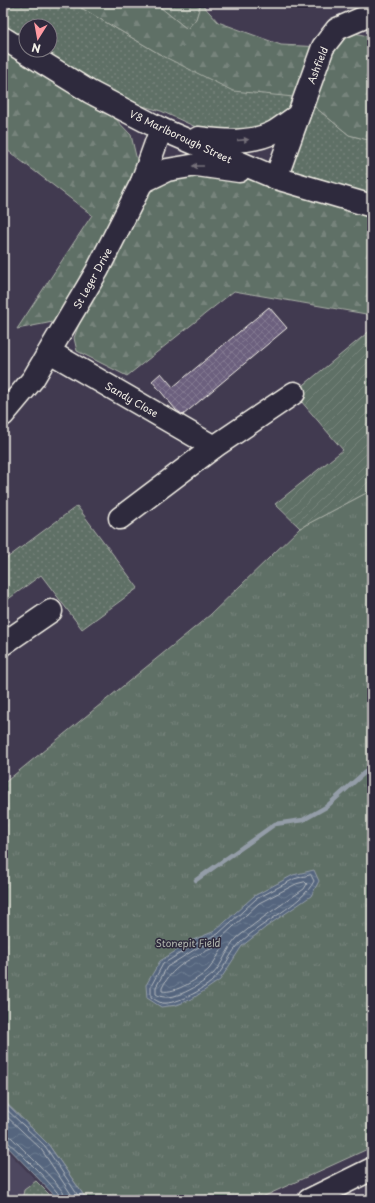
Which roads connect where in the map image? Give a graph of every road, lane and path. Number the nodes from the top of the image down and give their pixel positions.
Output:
1 (372, 14) edge
2 (3, 38) edge
3 (297, 116) junction
4 (169, 132) junction
5 (270, 176) junction
6 (142, 182) junction
7 (372, 206) edge
8 (50, 352) junction
9 (294, 393) dead end
10 (3, 415) edge
11 (214, 447) junction
12 (120, 518) dead end
13 (51, 611) dead end
14 (3, 644) edge
15 (372, 1169) edge
16 (309, 1200) edge

1 - 3 street, Ashfield
2 - 4 street, V8 Marlborough Street
4 -> 3 street
3 - 5 street, Ashfield
4 - 5 street, V8 Marlborough Street
4 - 6 street, St Leger Drive
5 -> 6 street
5 - 7 street, V8 Marlborough Street
6 - 8 street, St Leger Drive
8 - 10 street, St Leger Drive
8 - 11 street, Sandy Close
9 - 11 street
11 - 12 street
13 - 14 street
15 - 16 street

